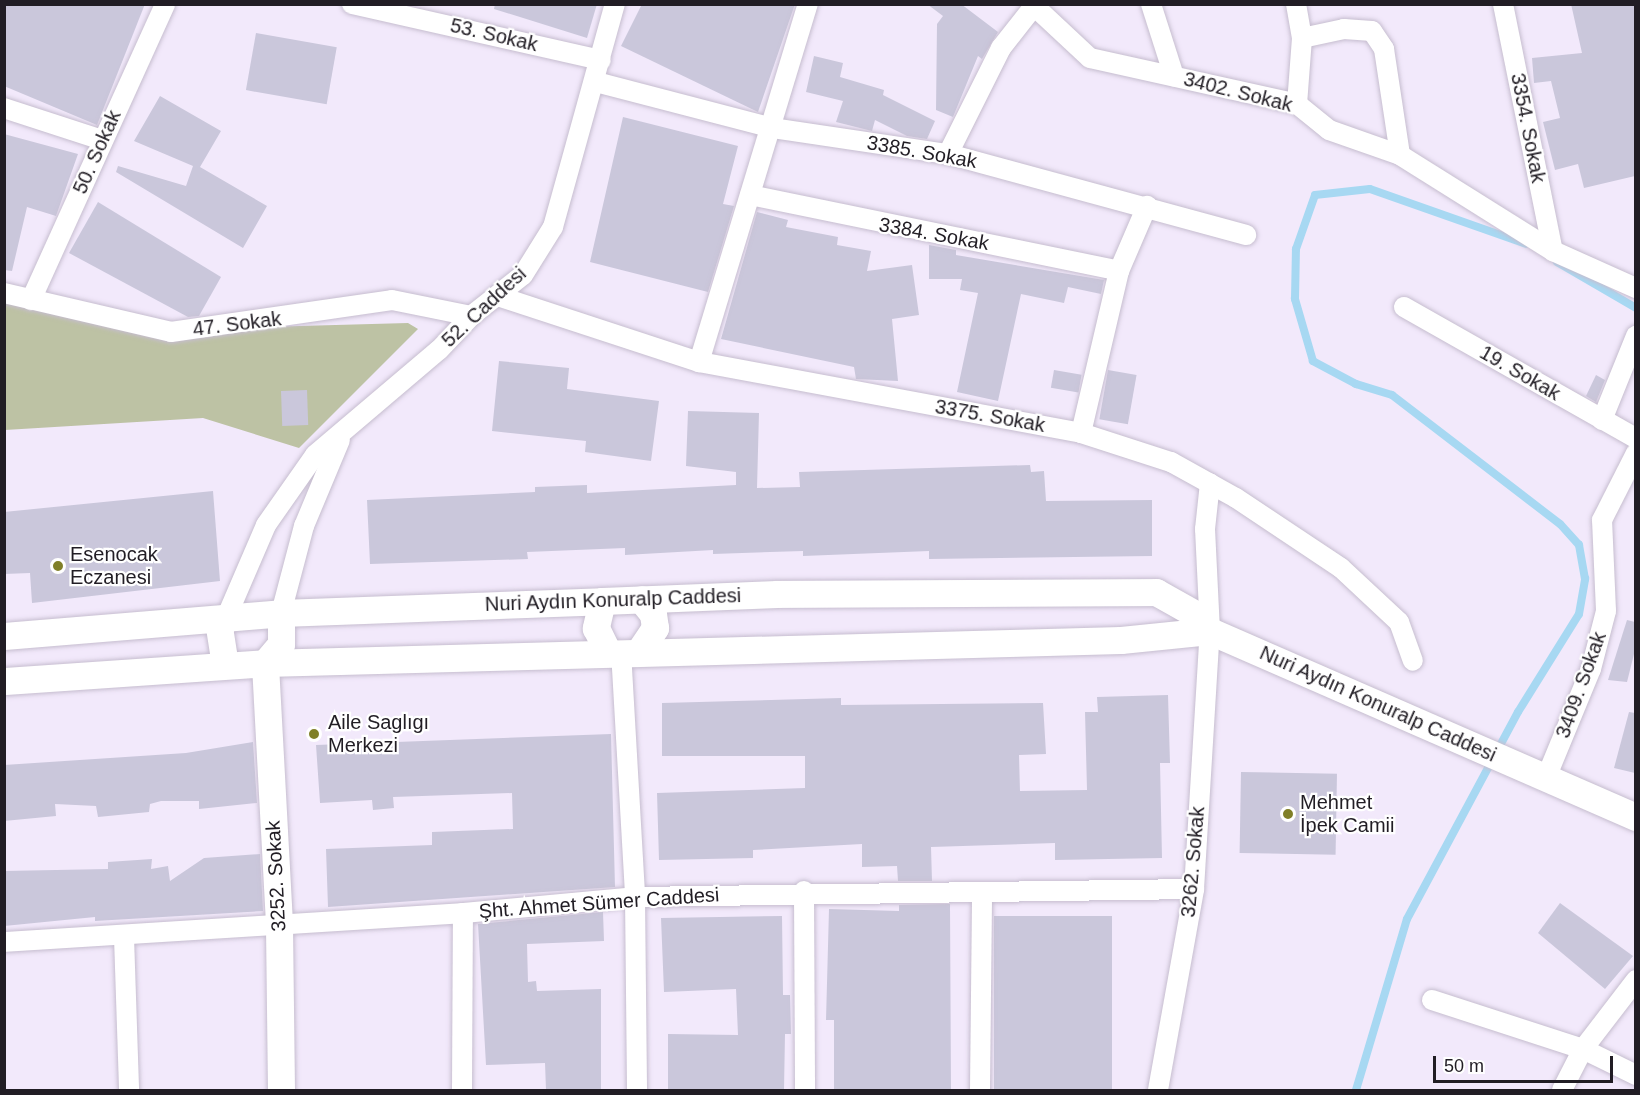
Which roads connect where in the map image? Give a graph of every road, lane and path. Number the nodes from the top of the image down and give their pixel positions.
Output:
1 (165, 4) edge
2 (351, 4) edge
3 (615, 4) edge
4 (808, 4) edge
5 (1151, 4) edge
6 (1296, 4) edge
7 (1503, 4) edge
8 (1033, 5) edge
9 (390, 8) edge
10 (1302, 38) junction
11 (601, 60) junction
12 (1174, 76) junction
13 (596, 82) junction
14 (1297, 104) junction
15 (4, 108) edge
16 (773, 128) junction
17 (102, 140) junction
18 (948, 154) junction
19 (1400, 155) junction
20 (750, 195) junction
21 (1147, 206) junction
22 (1246, 234) dead end
23 (1553, 250) junction
24 (1119, 271) junction
25 (1635, 288) edge
26 (4, 293) edge
27 (498, 296) junction
28 (31, 300) junction
29 (1404, 307) dead end
30 (471, 316) junction
31 (1635, 336) edge
32 (699, 362) junction
33 (1602, 420) junction
34 (1081, 433) junction
35 (341, 438) junction
36 (1635, 438) edge
37 (1635, 453) edge
38 (1210, 483) junction
39 (641, 599) junction
40 (602, 601) junction
41 (281, 613) junction
42 (226, 618) junction
43 (1210, 631) junction
44 (4, 636) edge
45 (623, 651) junction
46 (1413, 661) dead end
47 (265, 663) junction
48 (225, 665) junction
49 (4, 681) edge
50 (1546, 778) junction
51 (1635, 818) edge
52 (1194, 889) junction
53 (804, 891) junction
54 (982, 893) junction
55 (635, 897) junction
56 (463, 913) junction
57 (279, 923) junction
58 (124, 937) junction
59 (4, 942) edge
60 (1635, 980) edge
61 (1432, 1000) dead end
62 (1582, 1049) junction
63 (1635, 1075) edge
64 (129, 1090) edge
65 (280, 1090) edge
66 (462, 1090) edge
67 (637, 1090) edge
68 (805, 1090) edge
69 (980, 1090) edge
70 (1158, 1090) edge
71 (1562, 1090) edge

1 - 17 street, 50. Sokak
2 - 9 street, 53. Sokak
3 - 11 street, 52. Caddesi
4 - 16 street
5 - 12 street
6 - 10 street
7 - 23 street, 3354. Sokak
8 - 12 street, 3402. Sokak
8 - 18 street
9 - 11 street, 53. Sokak
10 - 14 street
10 - 19 street
11 - 13 street, 52. Caddesi
12 - 14 street, 3402. Sokak
13 - 16 street, 3385. Sokak
13 - 27 street, 52. Caddesi
14 - 19 street, 3402. Sokak
15 - 17 street
16 - 18 street, 3385. Sokak
16 - 20 street
17 - 28 street, 50. Sokak
18 - 21 street, 3385. Sokak
19 - 23 street, 3402. Sokak
20 - 24 street, 3384. Sokak
20 - 32 street
21 - 22 street, 3385. Sokak
21 - 24 street
23 - 25 street, 3402. Sokak
24 - 34 street
26 - 28 street, 47. Sokak
27 - 30 street, 52. Caddesi
27 - 32 street, 3375. Sokak
28 - 30 street, 47. Sokak
29 - 33 street, 19. Sokak
30 - 35 street, 52. Caddesi
31 - 33 street
32 - 34 street, 3375. Sokak
33 - 36 street, 19. Sokak
34 - 38 street, 3375. Sokak
35 - 41 street, 52. Caddesi
35 - 42 street, 52. Caddesi
37 - 50 street, 3409. Sokak
38 - 43 street, 3262. Sokak
38 - 46 street, 3375. Sokak
39 - 40 street, Nuri Aydın Konuralp Caddesi
39 - 43 street, Nuri Aydın Konuralp Caddesi
39 - 45 street
40 - 41 street, Nuri Aydın Konuralp Caddesi
40 - 45 street
41 - 42 street, Nuri Aydın Konuralp Caddesi
41 - 47 street
42 - 44 street, Nuri Aydın Konuralp Caddesi
42 - 48 street
43 - 45 street, Nuri Aydın Konuralp Caddesi
43 - 50 street, Nuri Aydın Konuralp Caddesi
43 - 52 street, 3262. Sokak
45 - 47 street, Nuri Aydın Konuralp Caddesi
45 - 55 street
47 - 48 street, Nuri Aydın Konuralp Caddesi
47 - 57 street, 3252. Sokak
48 - 49 street, Nuri Aydın Konuralp Caddesi
50 - 51 street, Nuri Aydın Konuralp Caddesi
52 - 54 street, Şht. Ahmet Sümer Caddesi
52 - 70 street, 3262. Sokak
53 - 54 street, Şht. Ahmet Sümer Caddesi
53 - 55 street, Şht. Ahmet Sümer Caddesi
53 - 68 street
54 - 69 street
55 - 56 street, Şht. Ahmet Sümer Caddesi
55 - 67 street
56 - 57 street, Şht. Ahmet Sümer Caddesi
56 - 66 street
57 - 58 street, Şht. Ahmet Sümer Caddesi
57 - 65 street, 3252. Sokak
58 - 59 street, Şht. Ahmet Sümer Caddesi
58 - 64 street
60 - 62 street
61 - 62 street
62 - 63 street
62 - 71 street

